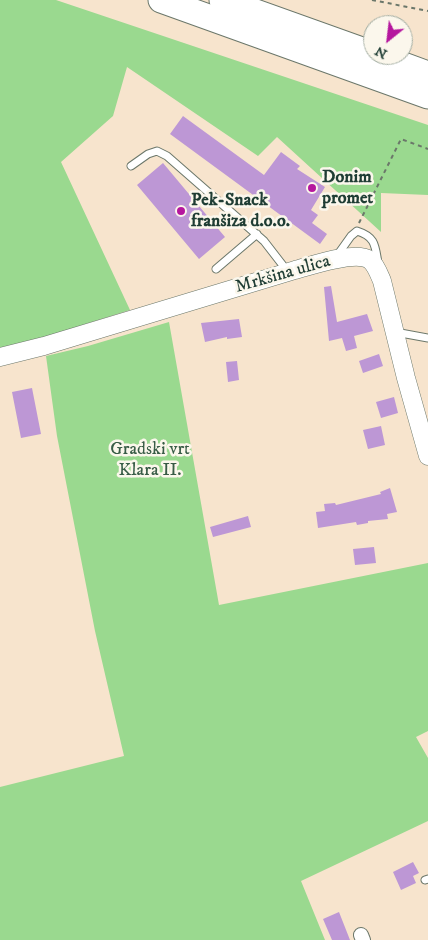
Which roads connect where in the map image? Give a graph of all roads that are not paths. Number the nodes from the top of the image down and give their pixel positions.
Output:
1 (160, 0) edge
2 (222, 0) edge
3 (363, 50) edge
4 (404, 65) edge
5 (428, 74) edge
6 (428, 96) edge
7 (131, 166) dead end
8 (257, 234) junction
9 (333, 260) junction
10 (216, 269) dead end
11 (288, 272) junction
12 (382, 281) junction
13 (395, 332) junction
14 (428, 338) edge
15 (0, 357) edge
16 (428, 456) edge

1 - 6 highway
2 - 3 highway
4 - 5 highway
7 - 8 lane
8 - 10 lane
8 - 11 lane
9 - 11 street, Mrkšina ulica
9 - 12 street, Mrkšina ulica
9 - 12 lane
11 - 15 street, Mrkšina ulica
12 - 13 street, Mrkšina ulica
13 - 14 lane
13 - 16 street, Mrkšina ulica

